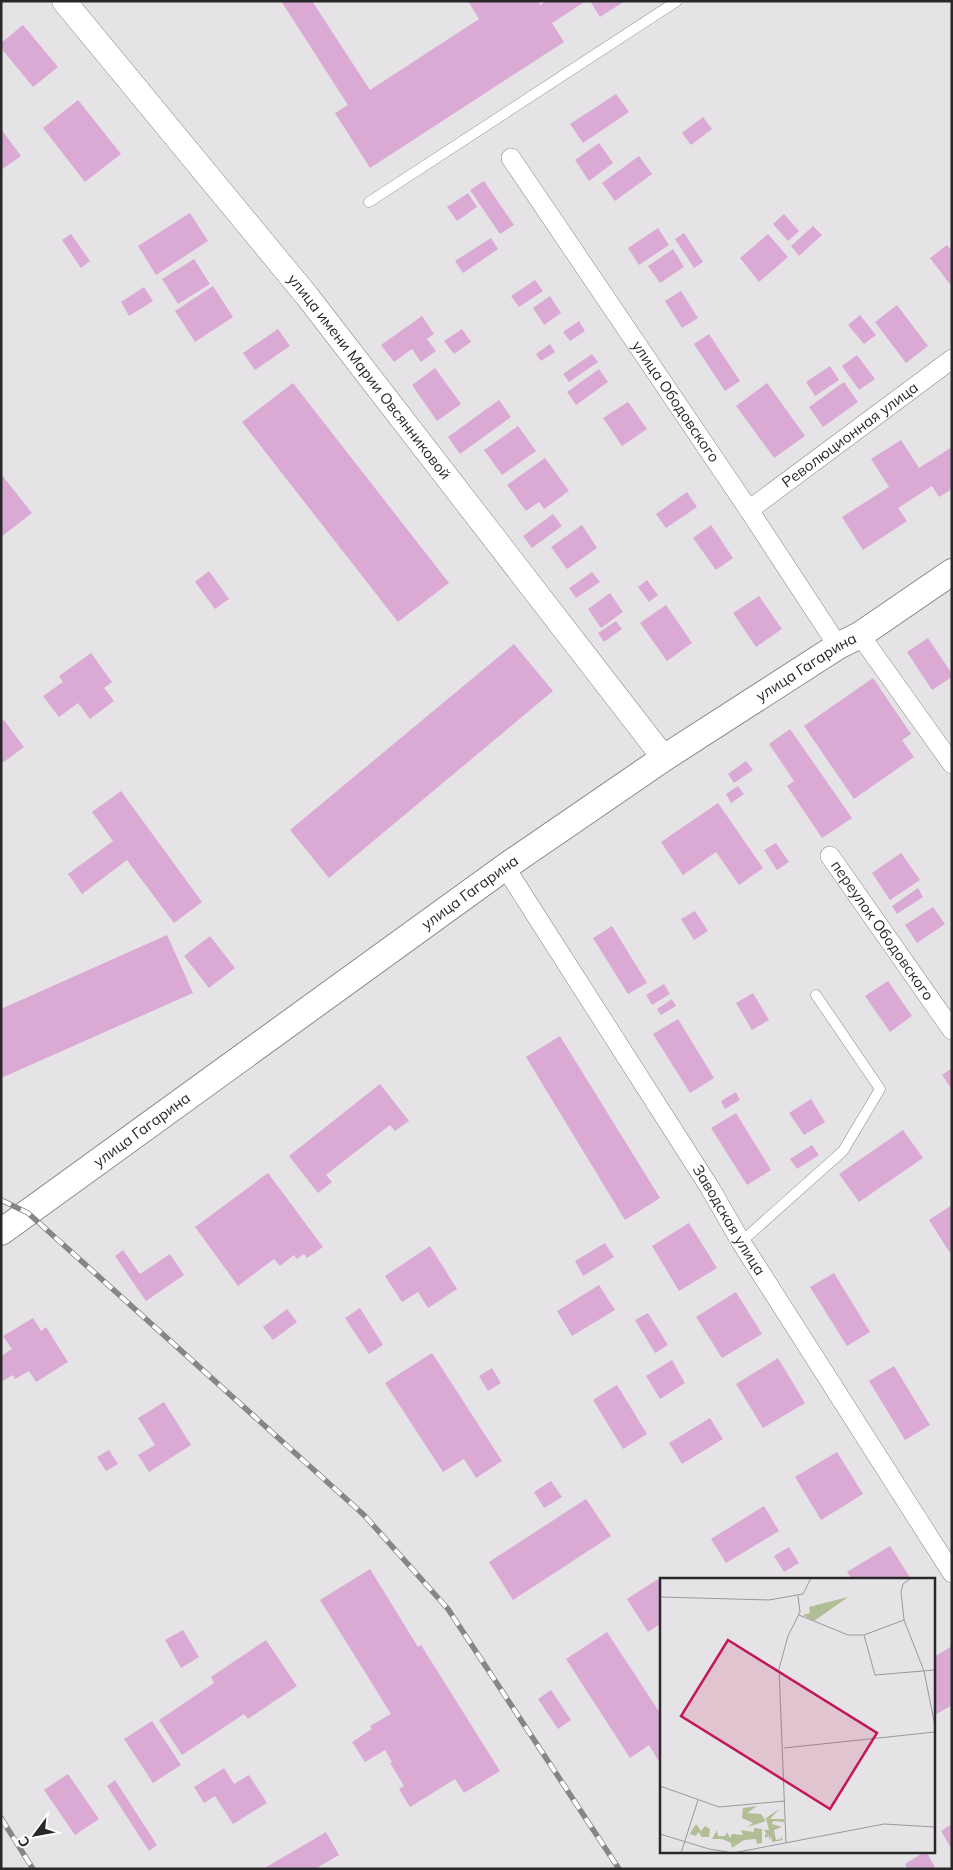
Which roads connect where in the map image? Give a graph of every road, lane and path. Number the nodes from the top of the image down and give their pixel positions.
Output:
1 (64, 1) edge
2 (677, 1) edge
3 (511, 158) dead end
4 (369, 202) dead end
5 (952, 359) edge
6 (750, 510) junction
7 (952, 572) edge
8 (849, 640) junction
9 (664, 758) junction
10 (952, 764) edge
11 (830, 856) dead end
12 (505, 868) junction
13 (816, 995) dead end
14 (952, 1030) edge
15 (1, 1232) edge
16 (741, 1242) junction
17 (946, 1553) edge
18 (952, 1573) edge

1 - 9 street, улица имени Марии Овсянниковой
2 - 4 lane
3 - 6 street, улица Ободовского
5 - 6 street, Революционная улица
6 - 8 street, улица Ободовского
7 - 8 main road, улица Гагарина
8 - 9 main road, улица Гагарина
8 - 10 street
9 - 12 main road, улица Гагарина
11 - 14 street, переулок Ободовского
12 - 15 main road, улица Гагарина
12 - 16 street, Заводская улица
13 - 16 lane
16 - 17 street, Заводская улица
17 - 18 street, Заводская улица

